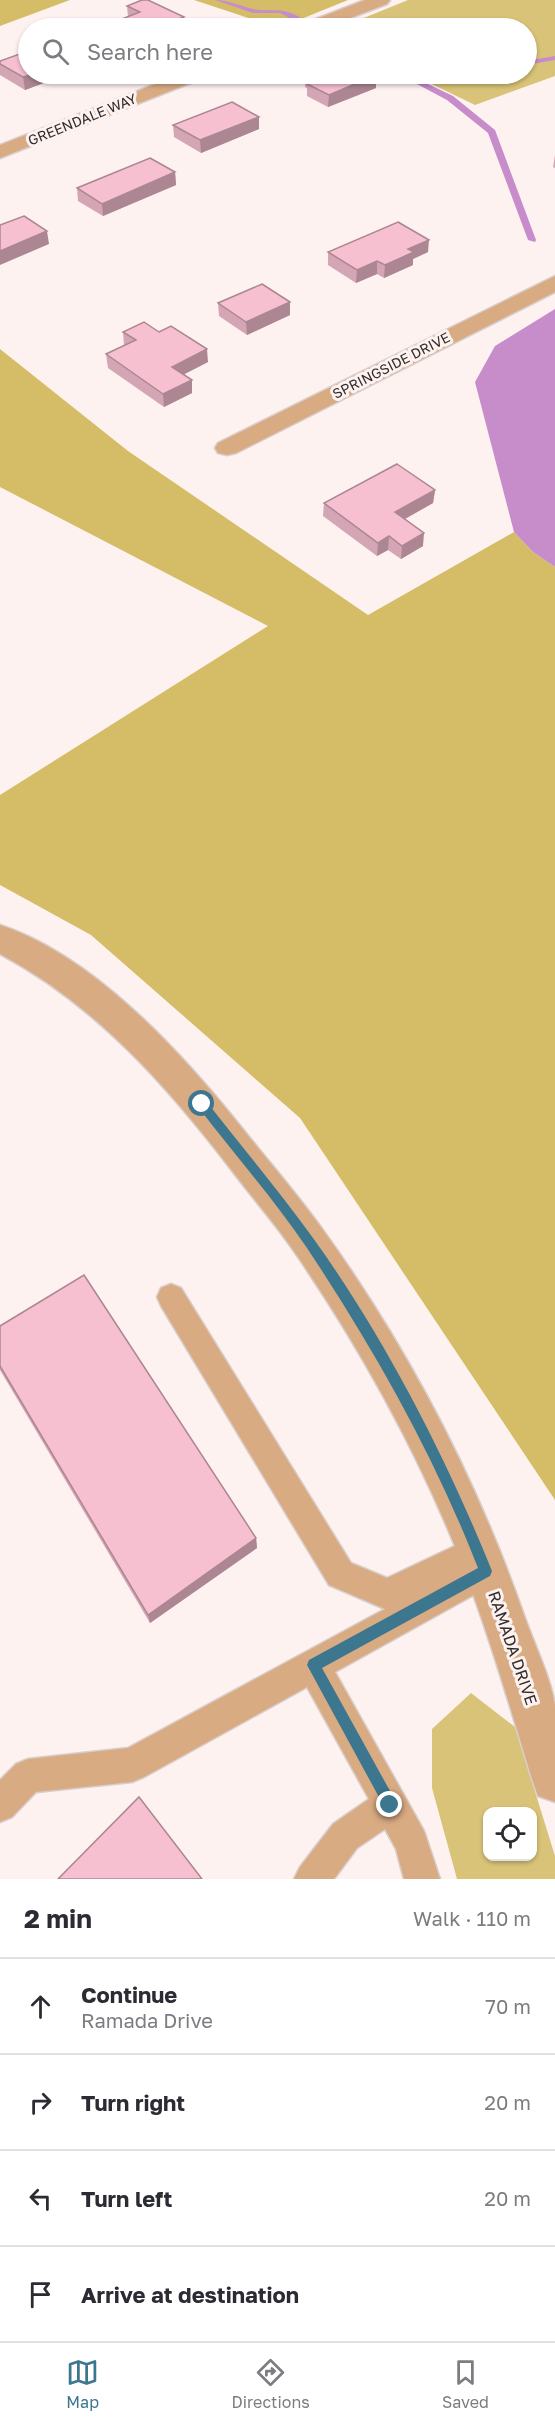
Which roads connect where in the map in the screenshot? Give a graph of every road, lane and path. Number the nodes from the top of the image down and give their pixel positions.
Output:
1 (381, 0) edge
2 (335, 18) edge
3 (171, 84) edge
4 (0, 152) edge
5 (555, 283) edge
6 (227, 448) dead end
7 (0, 938) edge
8 (171, 1297) dead end
9 (482, 1561) junction
10 (313, 1665) junction
11 (555, 1779) edge
12 (0, 1805) edge
13 (390, 1805) junction
14 (312, 1879) edge
15 (422, 1879) edge

1 - 2 street
3 - 4 street, GREENDALE WAY
5 - 6 street, SPRINGSIDE DRIVE
7 - 9 street, RAMADA DRIVE
8 - 9 lane
9 - 10 lane
9 - 11 street, RAMADA DRIVE
10 - 12 lane
10 - 13 lane
13 - 14 lane
13 - 15 lane

